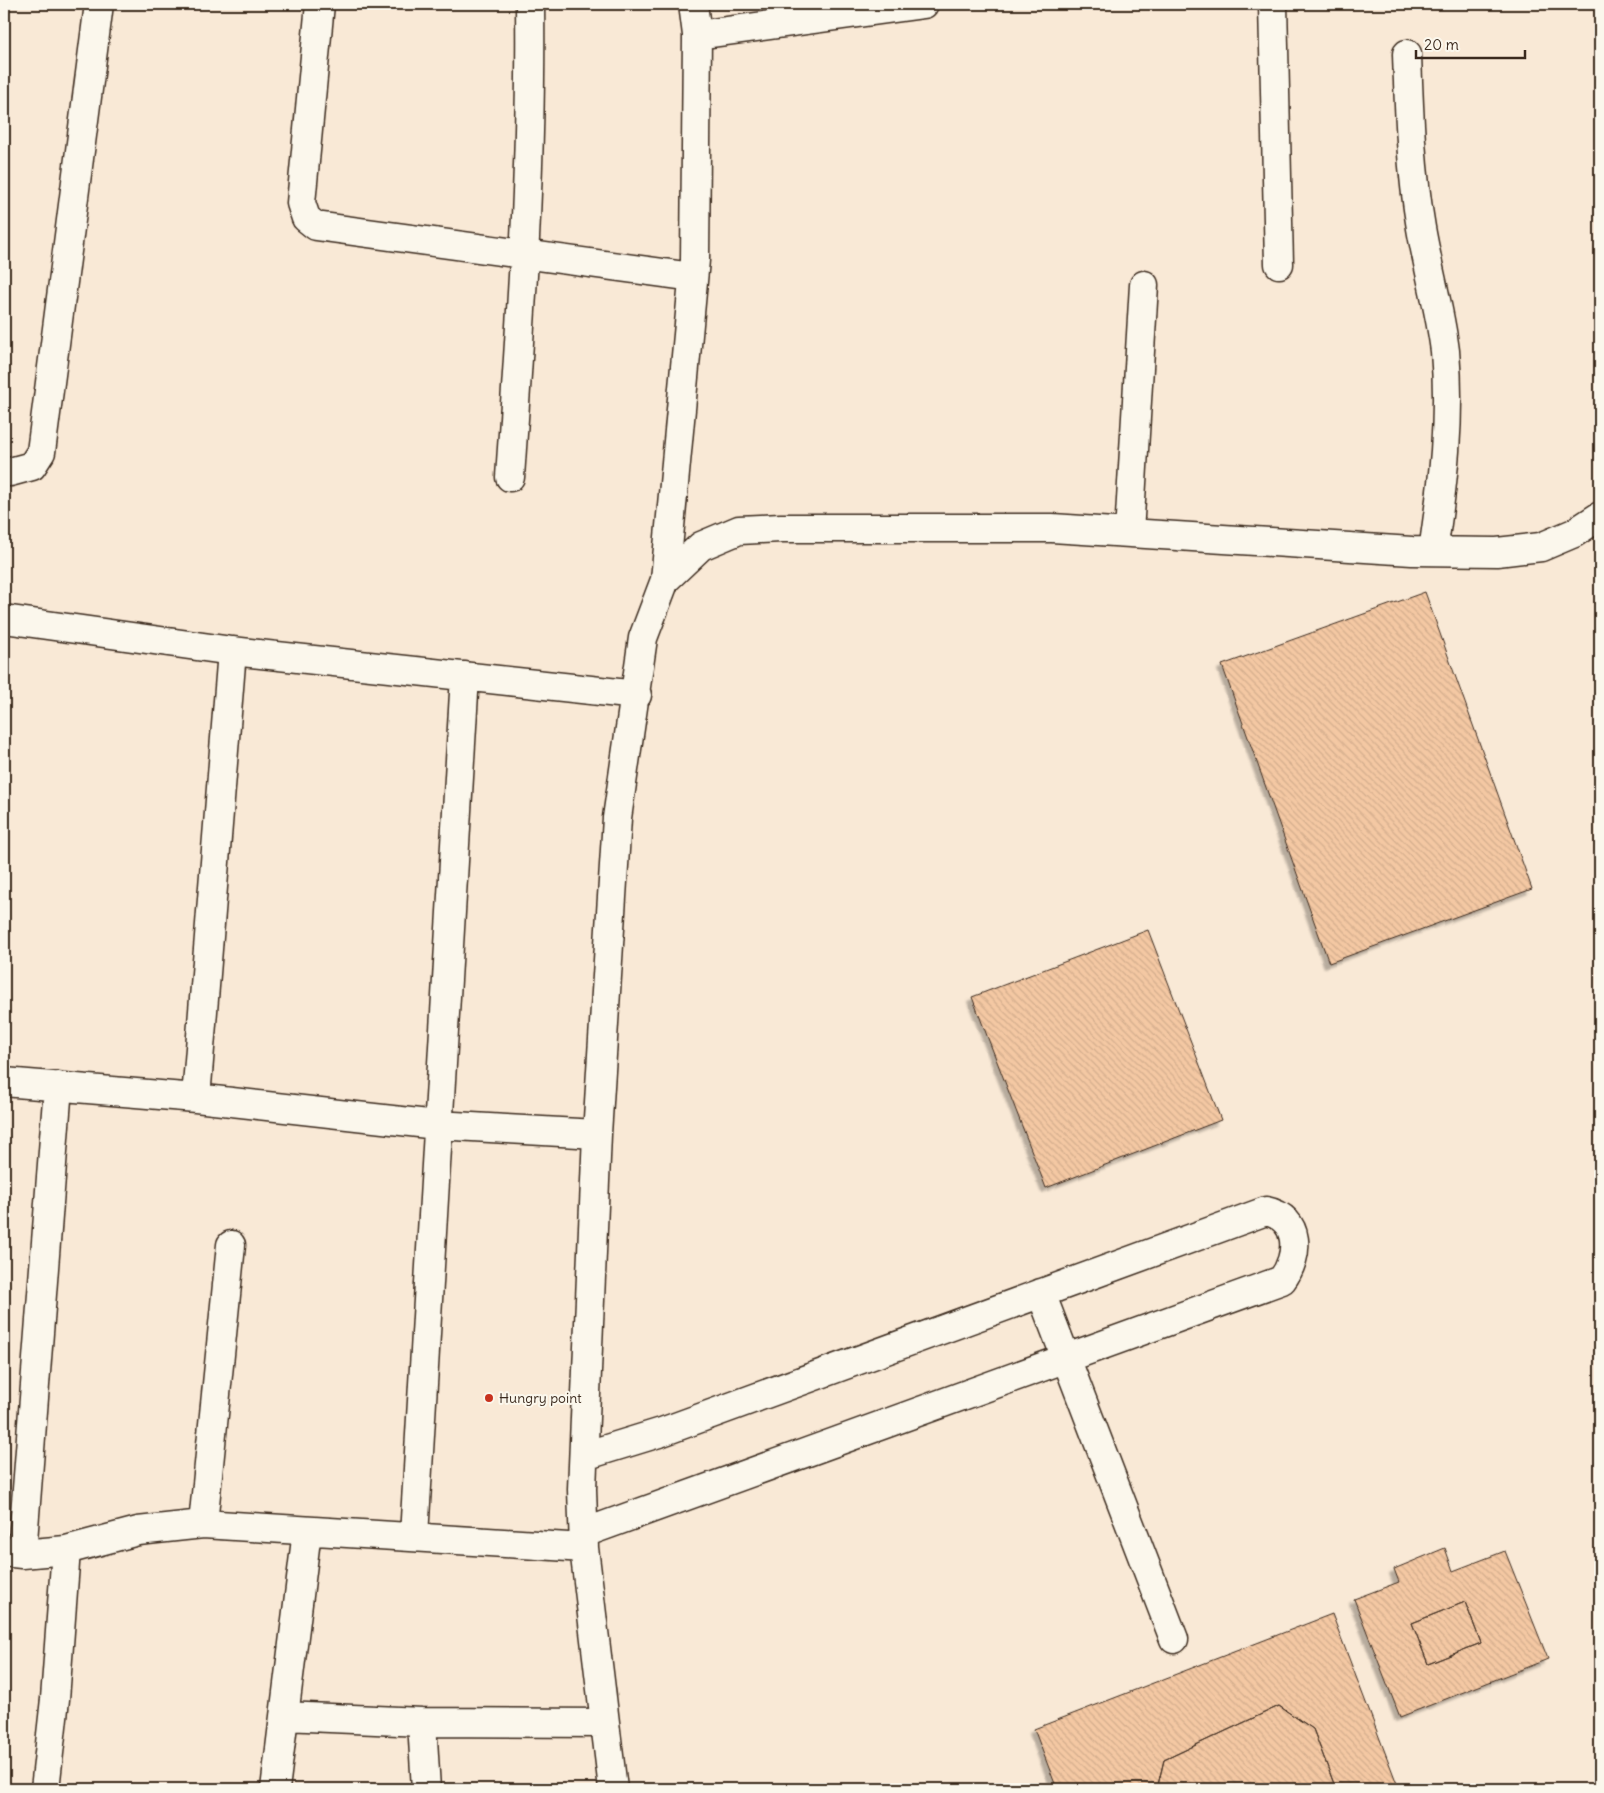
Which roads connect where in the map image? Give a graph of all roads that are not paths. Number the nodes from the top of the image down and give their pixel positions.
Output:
1 (99, 4) edge
2 (320, 4) edge
3 (530, 4) edge
4 (693, 4) edge
5 (915, 4) edge
6 (1273, 4) edge
7 (697, 35) junction
8 (1407, 54) dead end
9 (526, 254) junction
10 (1279, 264) dead end
11 (693, 276) junction
12 (1144, 285) dead end
13 (4, 472) edge
14 (510, 477) dead end
15 (1600, 516) edge
16 (1130, 533) junction
17 (1433, 551) junction
18 (665, 580) junction
19 (4, 625) edge
20 (232, 651) junction
21 (465, 676) junction
22 (637, 694) junction
23 (4, 1082) edge
24 (58, 1086) junction
25 (196, 1098) junction
26 (437, 1125) junction
27 (597, 1134) junction
28 (231, 1245) dead end
29 (1041, 1293) junction
30 (1065, 1359) junction
31 (584, 1456) junction
32 (203, 1524) junction
33 (308, 1531) junction
34 (414, 1536) junction
35 (584, 1541) junction
36 (66, 1550) junction
37 (13, 1553) edge
38 (1174, 1639) dead end
39 (284, 1716) junction
40 (422, 1722) junction
41 (604, 1723) junction
42 (45, 1789) edge
43 (276, 1789) edge
44 (426, 1789) edge
45 (613, 1789) edge

1 - 13 street
2 - 9 street
3 - 9 street
4 - 7 street
5 - 7 street
6 - 10 street
7 - 11 street
8 - 17 street
9 - 11 street
9 - 14 street
11 - 18 street
12 - 16 street
15 - 17 street
16 - 17 street
16 - 18 street
18 - 22 street
19 - 20 street
20 - 21 street
20 - 25 street
21 - 22 street
21 - 26 street
22 - 27 street
23 - 24 street
24 - 25 street
24 - 37 street
25 - 26 street
26 - 27 street
26 - 34 street
27 - 31 street
28 - 32 street
29 - 30 street
29 - 30 street
29 - 31 street
30 - 35 street
30 - 38 street
31 - 35 street
32 - 33 street
32 - 36 street
33 - 34 street
33 - 39 street
34 - 35 street
35 - 41 street
36 - 37 street
36 - 42 street
39 - 40 street
39 - 43 street
40 - 41 street
40 - 44 street
41 - 45 street

